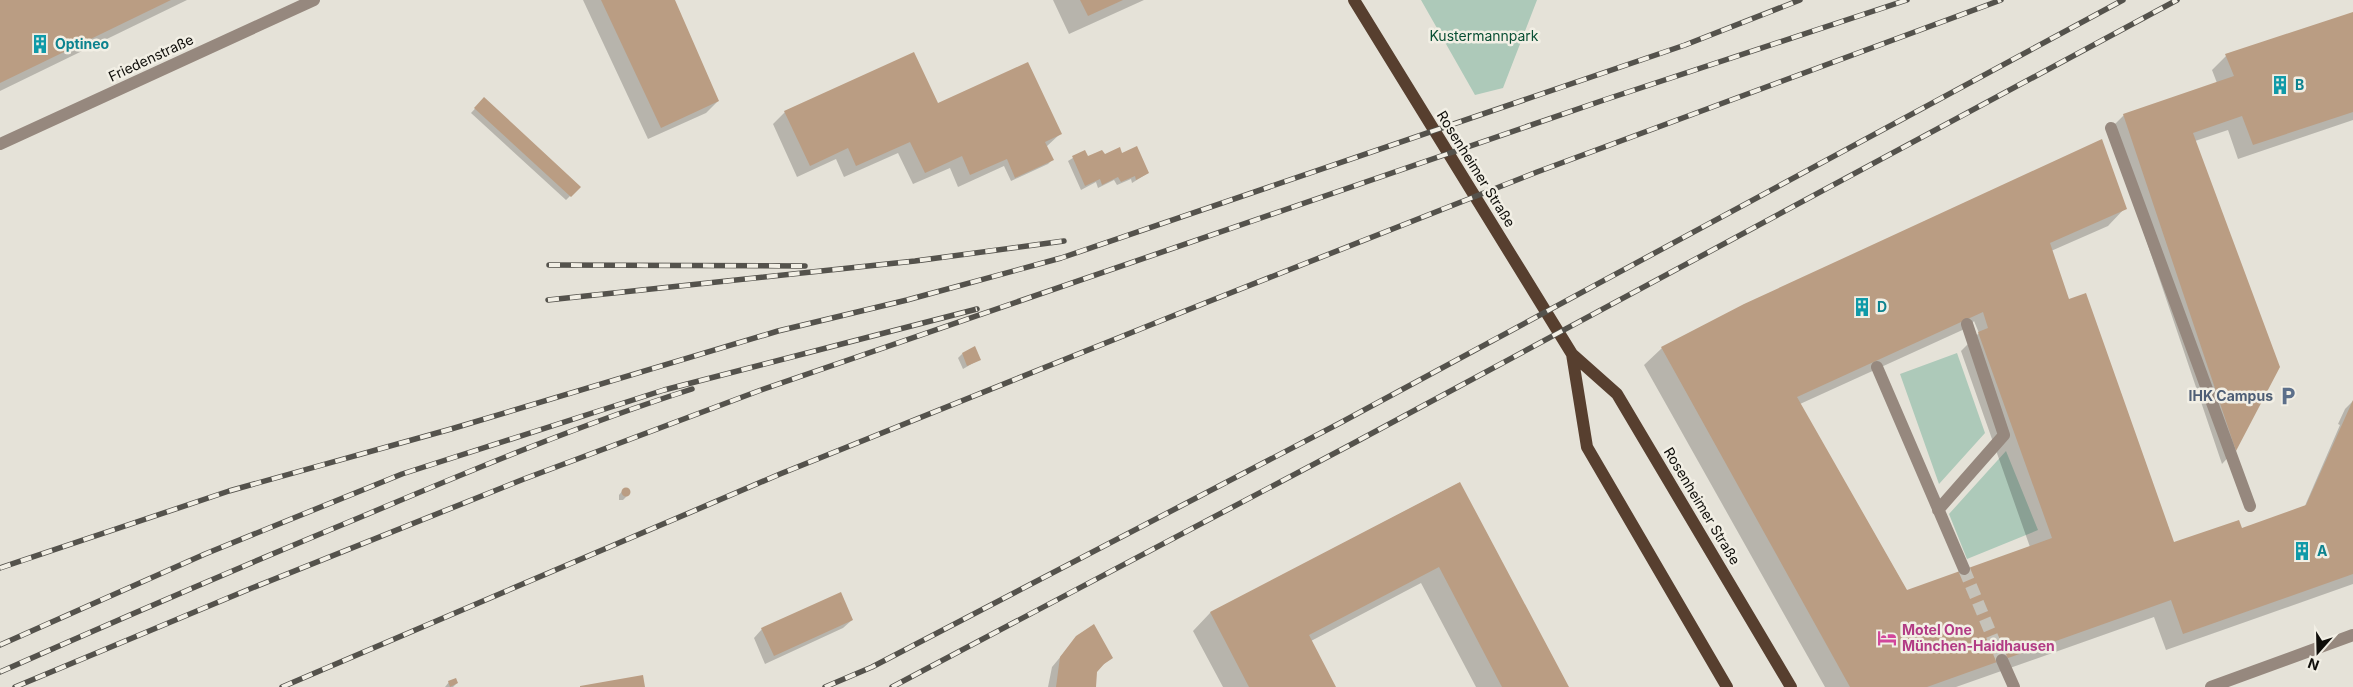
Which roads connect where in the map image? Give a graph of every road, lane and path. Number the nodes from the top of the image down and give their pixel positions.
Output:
1 (314, 0) edge
2 (1354, 0) edge
3 (2111, 128) dead end
4 (0, 144) edge
5 (1967, 324) dead end
6 (1572, 354) junction
7 (1877, 367) dead end
8 (2250, 506) dead end
9 (1938, 510) junction
10 (1964, 569) tunnel mouth
11 (2353, 635) edge
12 (2002, 660) tunnel mouth
13 (1727, 687) edge
14 (1791, 687) edge
15 (2014, 687) edge
16 (2211, 687) edge

1 - 4 street, Friedenstraße
2 - 6 main road, Rosenheimer Straße
3 - 8 street
5 - 9 street
6 - 13 main road, Rosenheimer Straße
6 - 14 main road, Rosenheimer Straße
7 - 9 street
9 - 10 street
11 - 16 street
12 - 15 street

